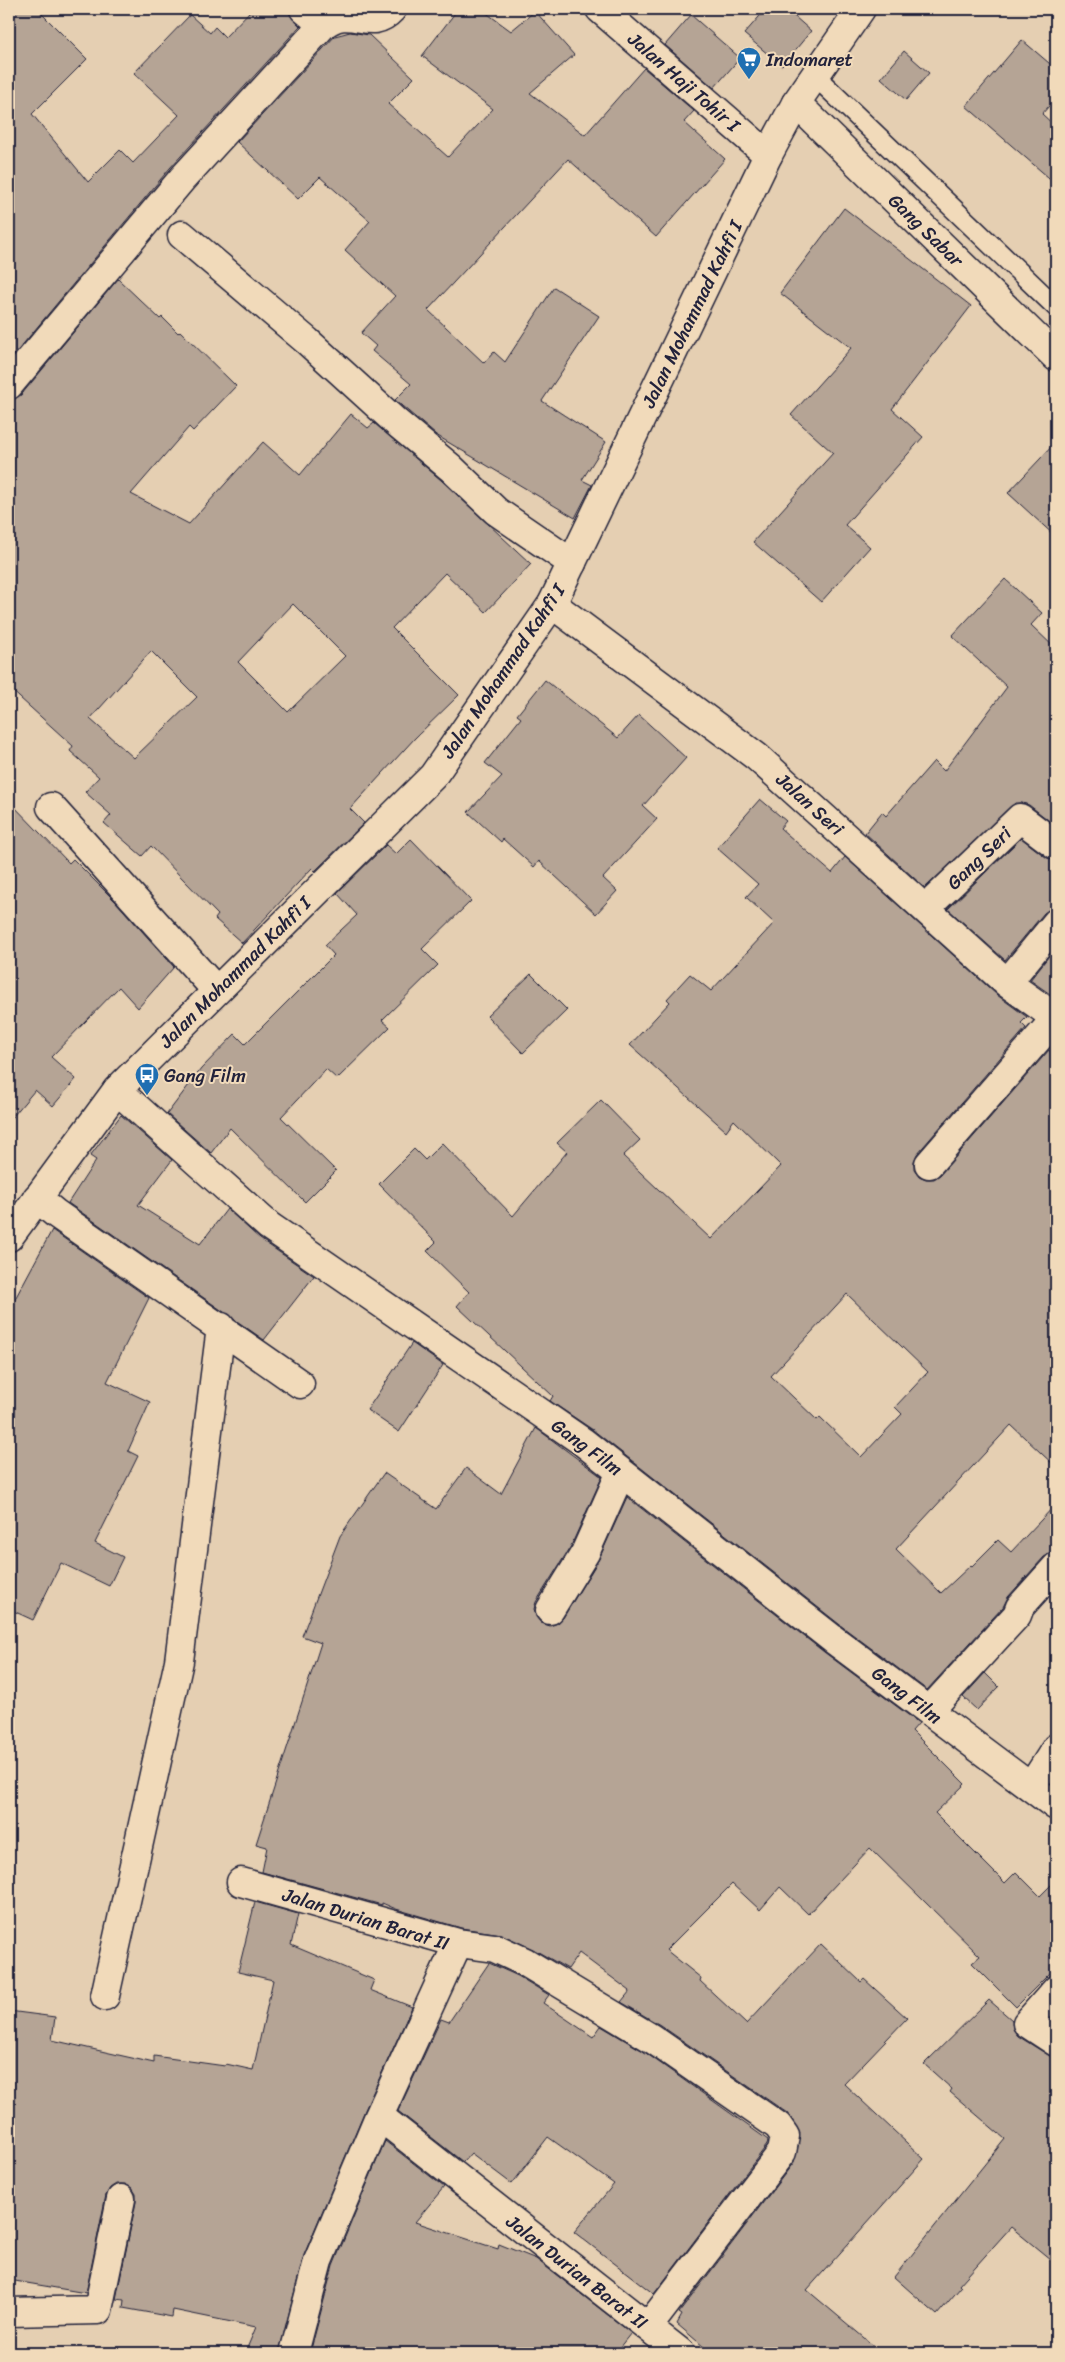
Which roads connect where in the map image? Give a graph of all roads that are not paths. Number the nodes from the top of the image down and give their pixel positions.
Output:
1 (392, 9) edge
2 (600, 9) edge
3 (861, 9) edge
4 (313, 17) edge
5 (815, 76) junction
6 (796, 103) junction
7 (768, 155) junction
8 (182, 235) dead end
9 (1056, 307) edge
10 (1056, 358) edge
11 (9, 385) edge
12 (572, 563) junction
13 (552, 604) junction
14 (52, 807) dead end
15 (1056, 846) edge
16 (926, 908) junction
17 (1056, 923) edge
18 (1007, 983) junction
19 (216, 990) junction
20 (1056, 1018) edge
21 (117, 1090) junction
22 (929, 1164) dead end
23 (36, 1198) junction
24 (9, 1237) edge
25 (221, 1327) junction
26 (300, 1384) dead end
27 (621, 1472) junction
28 (1056, 1567) edge
29 (550, 1610) dead end
30 (929, 1711) junction
31 (1056, 1748) edge
32 (1031, 1787) junction
33 (1056, 1806) edge
34 (241, 1882) dead end
35 (458, 1944) junction
36 (1056, 1990) edge
37 (105, 1996) dead end
38 (1056, 2042) edge
39 (379, 2116) junction
40 (121, 2199) dead end
41 (9, 2312) edge
42 (648, 2328) junction
43 (294, 2353) edge
44 (681, 2353) edge

1 - 4 street
2 - 7 street, Jalan Haji Tohir I
3 - 5 street, Jalan Mohammad Kahfi I
4 - 11 street
5 - 6 street, Jalan Mohammad Kahfi I
5 - 9 lane
6 - 7 street, Jalan Mohammad Kahfi I
6 - 10 street, Gang Sabar
7 - 12 street, Jalan Mohammad Kahfi I
8 - 12 street
12 - 13 street, Jalan Mohammad Kahfi I
13 - 16 street, Jalan Seri
13 - 19 street, Jalan Mohammad Kahfi I
14 - 19 street
15 - 16 street, Gang Seri
16 - 18 street, Jalan Seri
17 - 18 street
18 - 20 street, Jalan Seri
19 - 21 street, Jalan Mohammad Kahfi I
20 - 22 street
21 - 23 street, Jalan Mohammad Kahfi I
21 - 27 street, Gang Film
23 - 24 street, Jalan Mohammad Kahfi I
23 - 25 street
25 - 26 street
25 - 37 street
27 - 29 street
27 - 30 street, Gang Film
28 - 30 street
30 - 32 street, Gang Film
31 - 32 street
32 - 33 street, Gang Film
34 - 35 street, Jalan Durian Barat II
35 - 39 street, Jalan Durian Barat II
35 - 42 street
36 - 38 street
39 - 42 street, Jalan Durian Barat II
39 - 43 street, Jalan Durian Barat II
40 - 41 street
42 - 44 street, Jalan Durian Barat II

